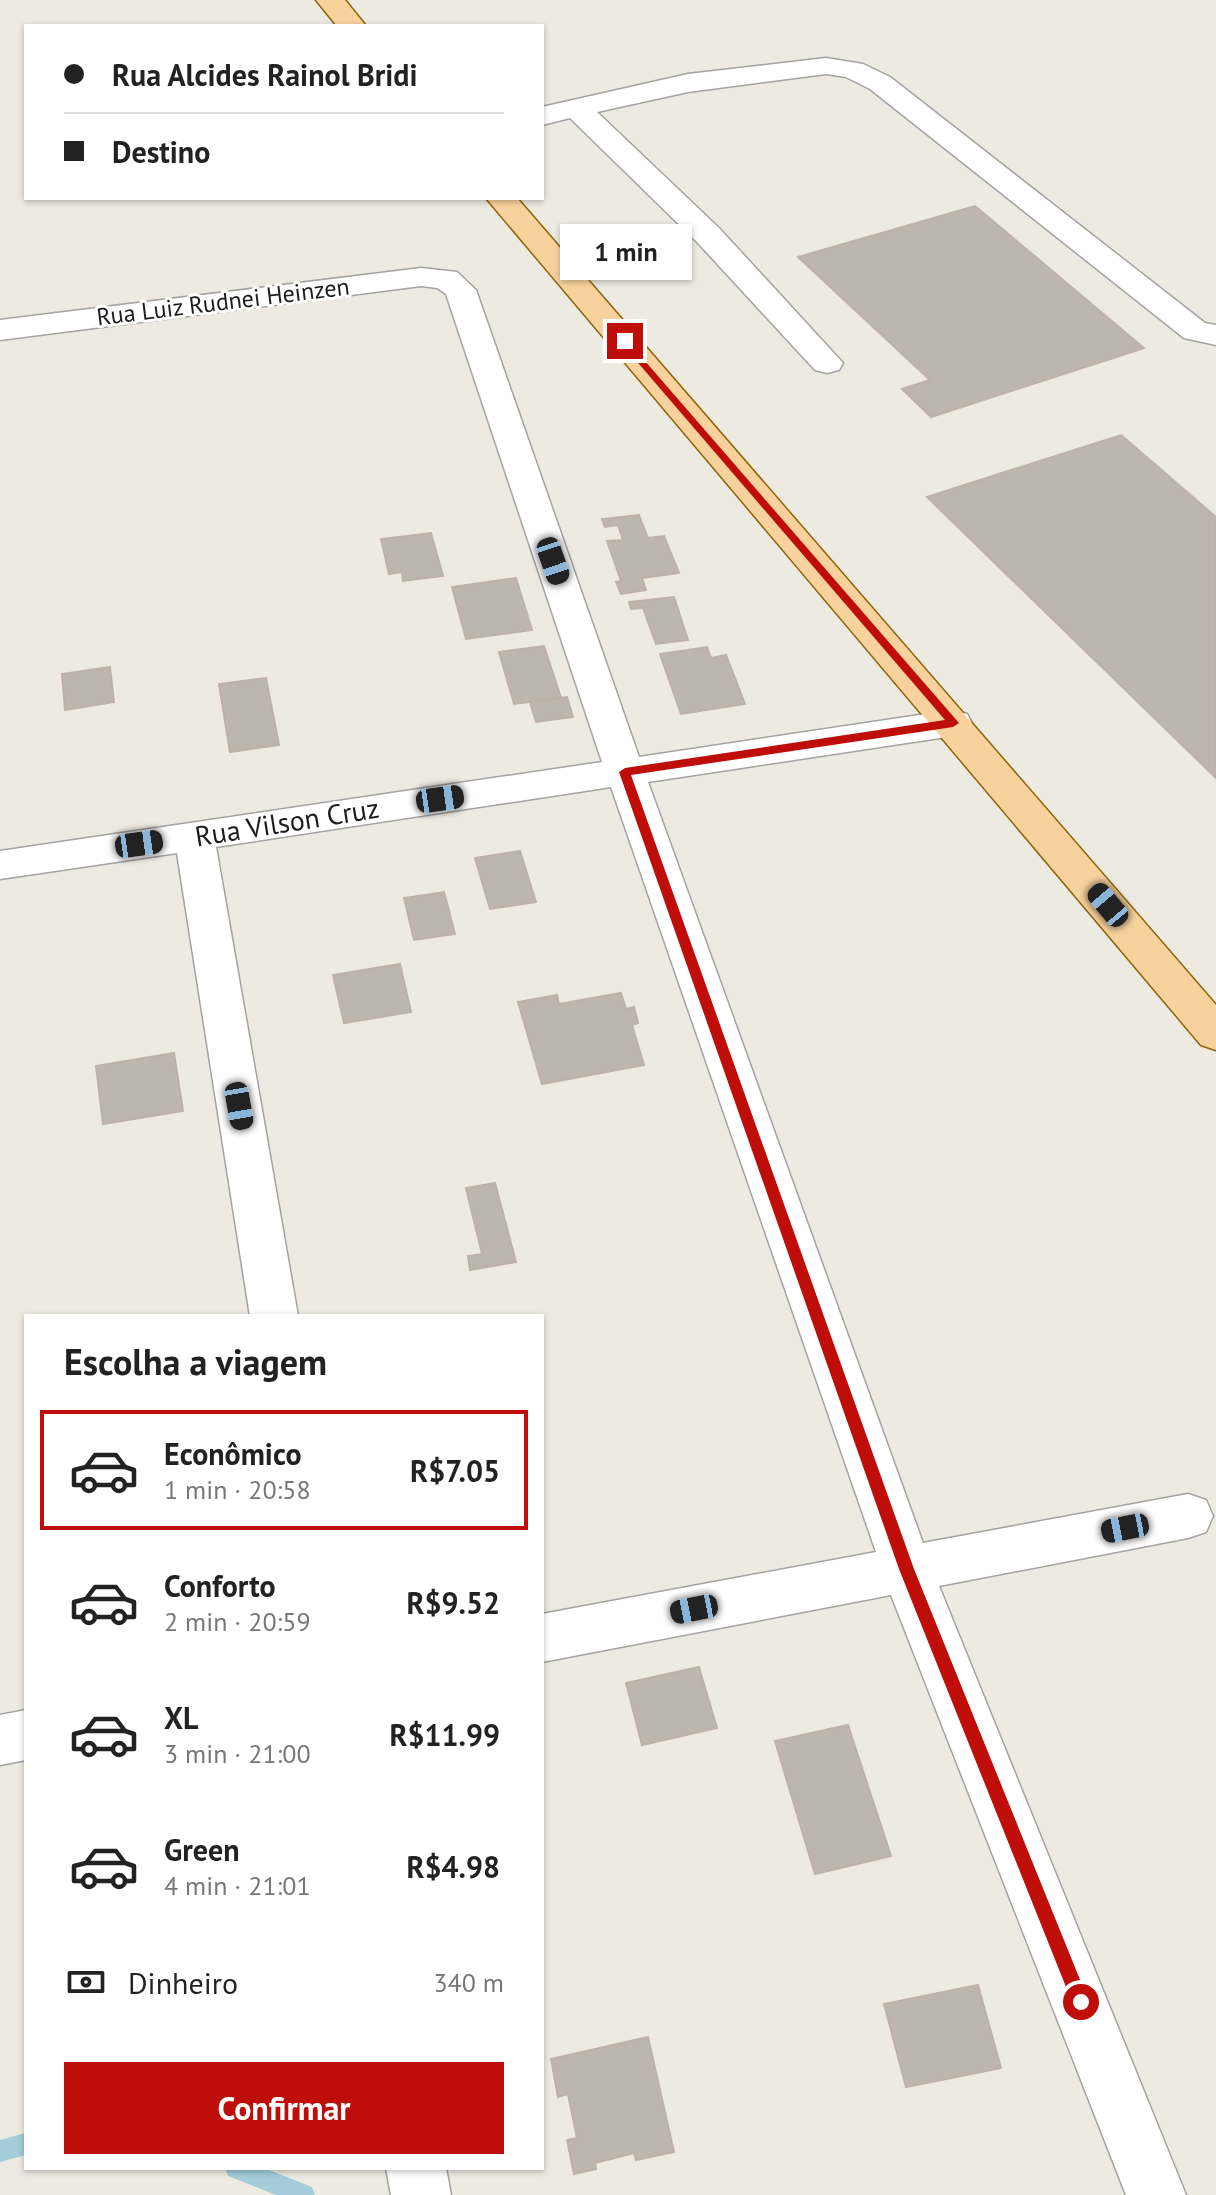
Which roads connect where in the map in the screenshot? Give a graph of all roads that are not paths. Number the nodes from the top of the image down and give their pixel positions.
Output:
1 (330, 0) edge
2 (350, 24) edge
3 (576, 108) junction
4 (544, 116) edge
5 (503, 200) edge
6 (0, 330) edge
7 (1216, 335) edge
8 (827, 363) dead end
9 (953, 723) junction
10 (625, 772) junction
11 (194, 836) junction
12 (0, 865) edge
13 (1216, 1034) edge
14 (274, 1314) edge
15 (1188, 1516) dead end
16 (907, 1569) junction
17 (544, 1638) edge
18 (24, 1735) edge
19 (0, 1740) edge
20 (416, 2170) edge
21 (421, 2195) edge
22 (1156, 2195) edge

1 - 2 main road
3 - 4 street
3 - 7 street
3 - 8 street
5 - 9 main road
6 - 10 street, Rua Luiz Rudnei Heinzen
9 - 10 street, Rua Vilson Cruz
9 - 13 main road
10 - 11 street, Rua Vilson Cruz
10 - 16 street
11 - 12 street, Rua Vilson Cruz
11 - 14 street
15 - 16 street
16 - 17 street
16 - 22 street
18 - 19 street
20 - 21 street

